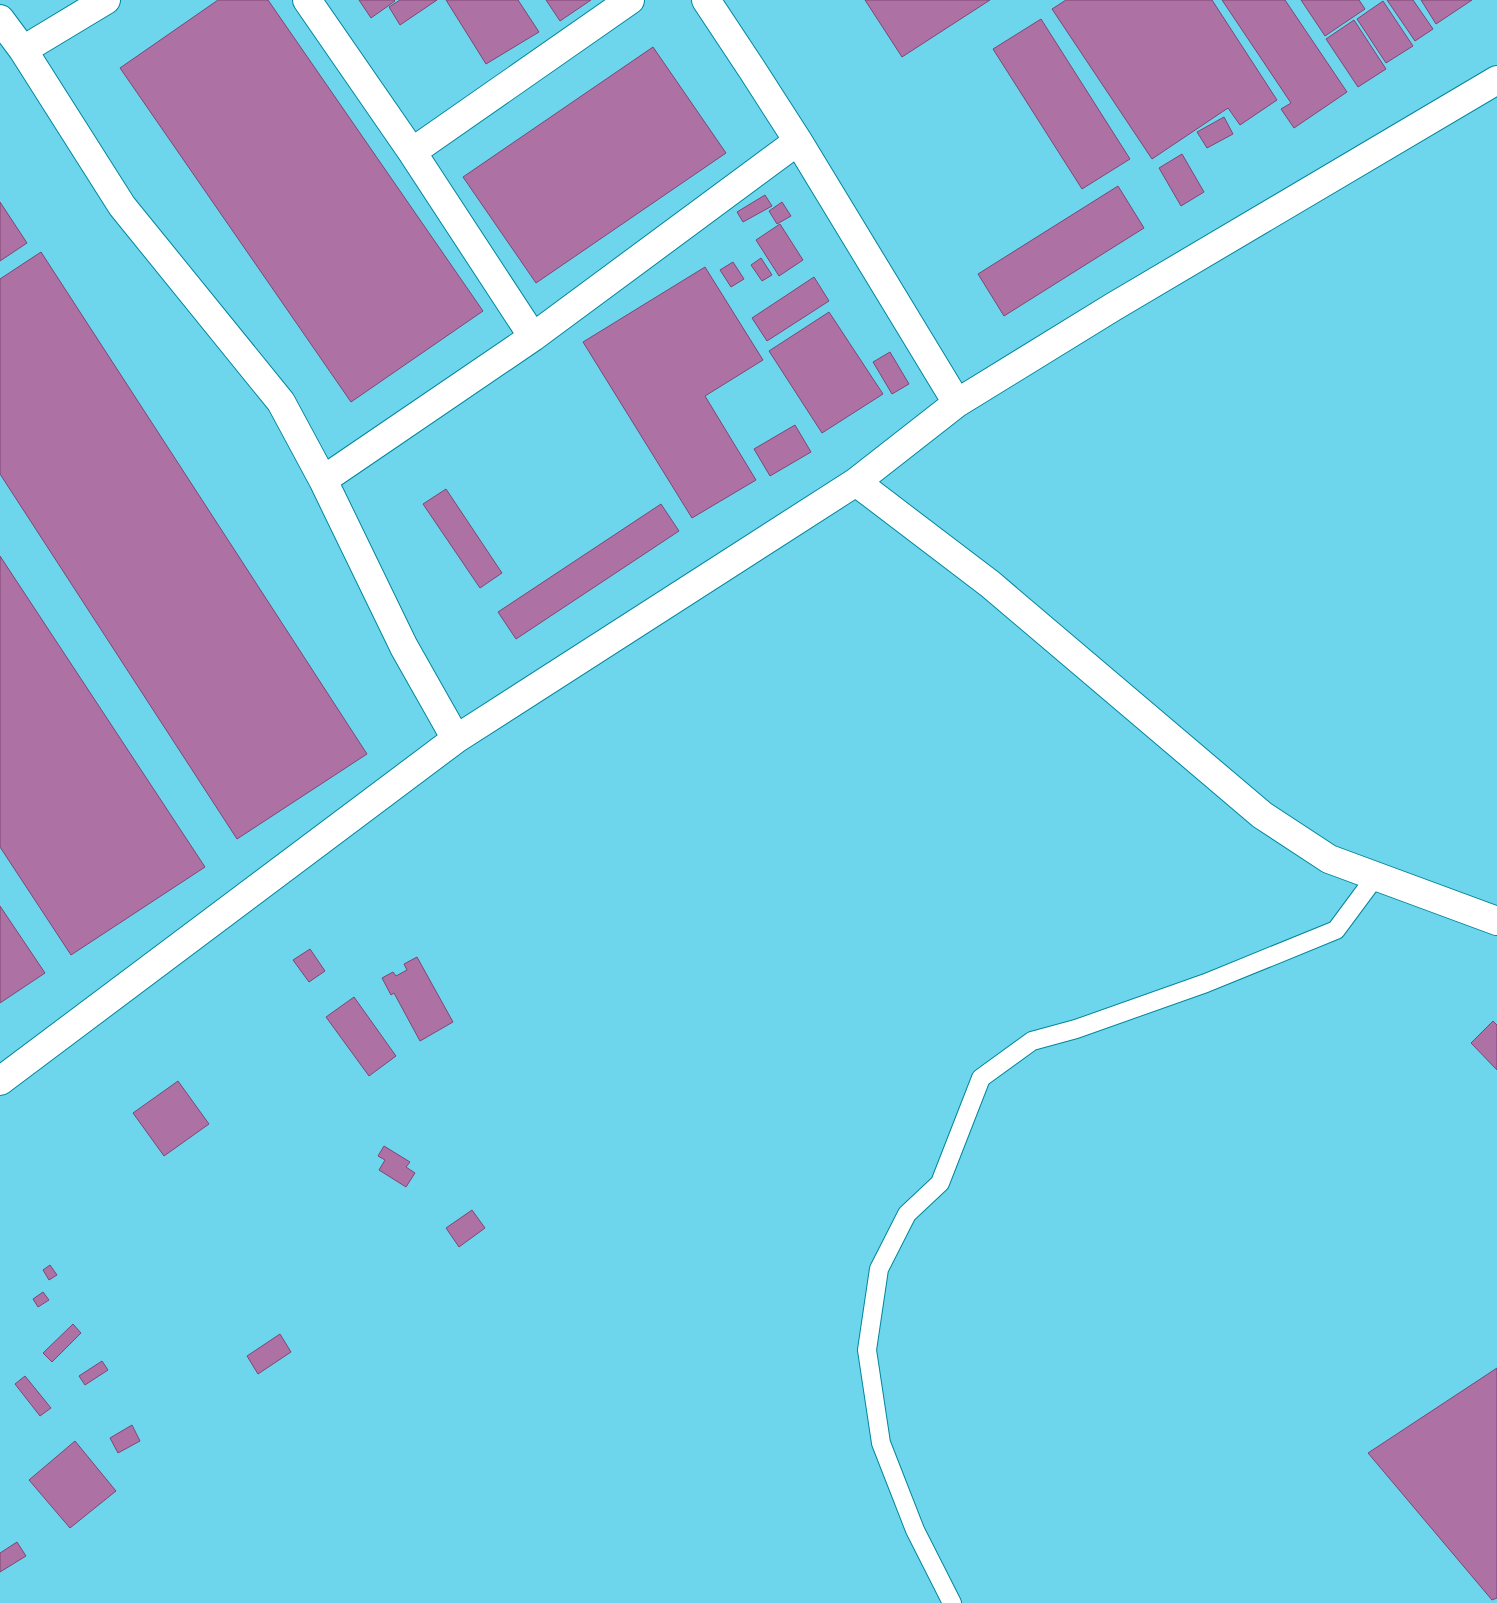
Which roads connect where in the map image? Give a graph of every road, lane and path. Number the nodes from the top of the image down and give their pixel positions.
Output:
1 (106, 0) edge
2 (307, 0) edge
3 (630, 0) edge
4 (706, 0) edge
5 (0, 18) edge
6 (24, 50) junction
7 (1497, 80) edge
8 (798, 141) junction
9 (412, 152) junction
10 (533, 337) junction
11 (957, 403) junction
12 (323, 480) junction
13 (856, 482) junction
14 (456, 740) junction
15 (1376, 876) junction
16 (1497, 920) edge
17 (0, 1081) edge
18 (952, 1603) edge

1 - 6 street
2 - 9 street
3 - 9 street
4 - 8 street
5 - 6 street
6 - 12 street
7 - 11 street
8 - 10 street
8 - 11 street
9 - 10 street
10 - 12 street
11 - 13 street
12 - 14 street
13 - 14 street
13 - 15 street
14 - 17 street
15 - 16 street
15 - 18 lane

